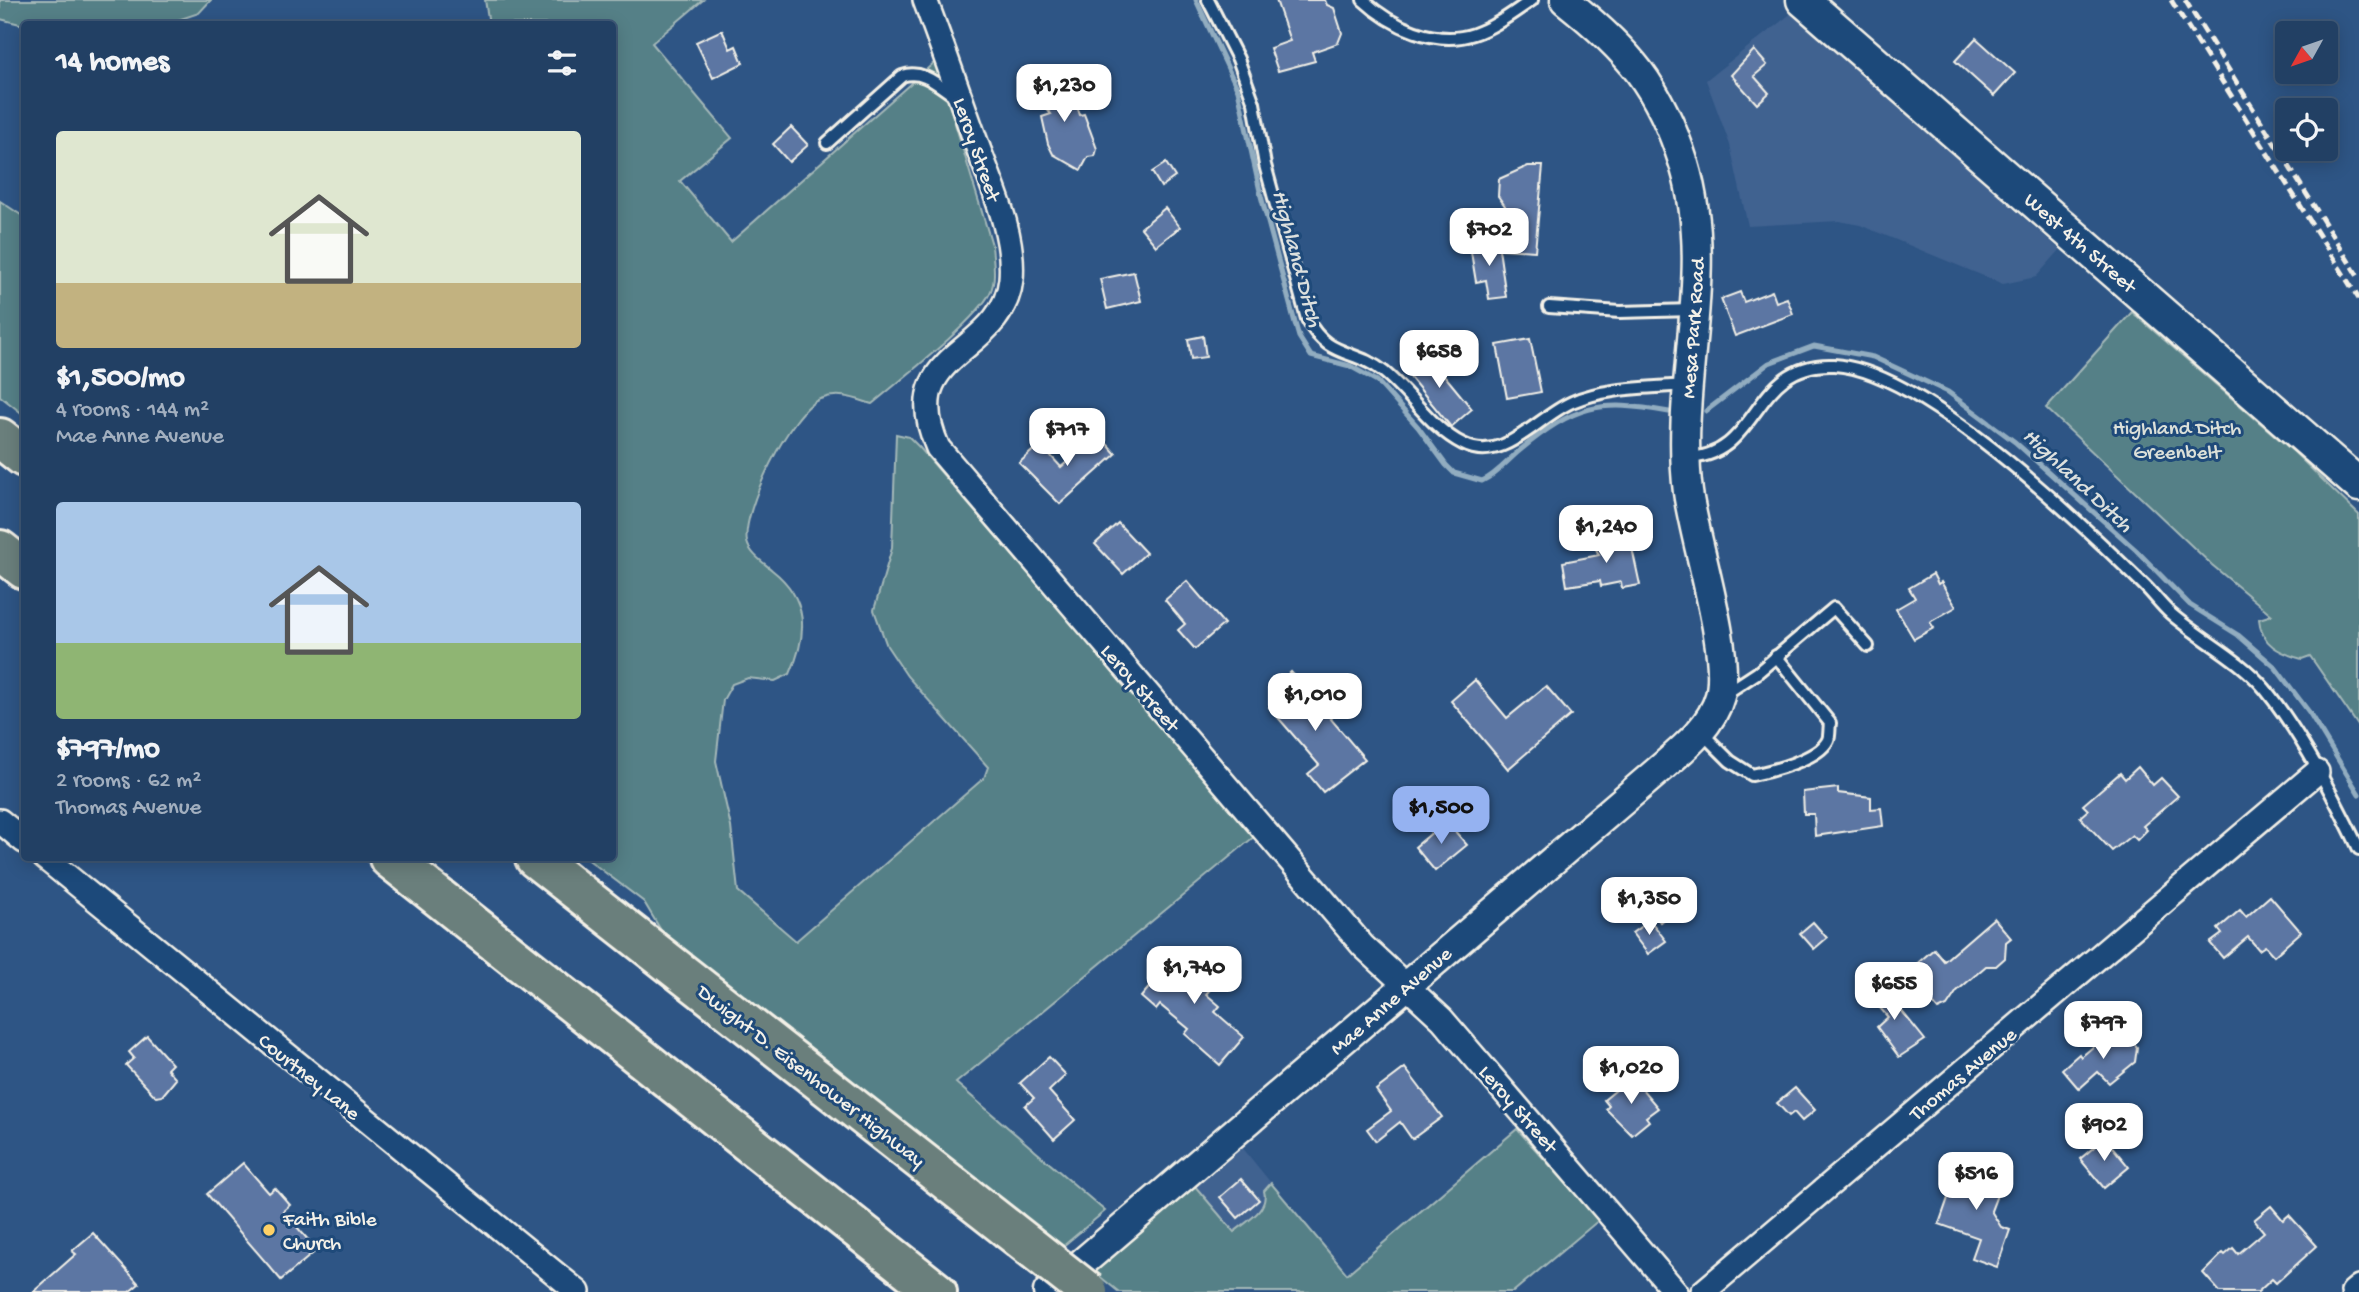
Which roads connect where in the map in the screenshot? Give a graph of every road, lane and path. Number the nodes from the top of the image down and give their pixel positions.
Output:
1 (925, 0) edge
2 (1208, 0) edge
3 (1363, 0) edge
4 (1532, 0) edge
5 (1565, 0) edge
6 (1804, 0) edge
7 (961, 100) junction
8 (827, 143) dead end
9 (1549, 307) dead end
10 (1696, 310) junction
11 (1689, 385) junction
12 (0, 438) edge
13 (21, 455) edge
14 (1685, 458) junction
15 (2359, 485) edge
16 (0, 550) edge
17 (21, 567) edge
18 (1868, 646) dead end
19 (1776, 656) junction
20 (1720, 697) junction
21 (1700, 731) junction
22 (2317, 772) junction
23 (0, 821) edge
24 (21, 838) edge
25 (2359, 849) edge
26 (48, 861) edge
27 (392, 861) edge
28 (539, 861) edge
29 (1406, 985) junction
30 (2359, 1287) edge
31 (578, 1292) edge
32 (937, 1292) edge
33 (1048, 1292) edge
34 (1088, 1292) edge
35 (1676, 1292) edge
36 (1703, 1292) edge
37 (2353, 1292) edge

1 - 7 street, Leroy Street
2 - 11 lane
3 - 4 lane
5 - 10 street, Mesa Park Road
6 - 15 main road, West 4th Street
7 - 8 lane
7 - 29 street, Leroy Street
9 - 10 lane
10 - 11 street, Mesa Park Road
11 - 14 street, Mesa Park Road
12 - 13 highway
14 - 20 street, Mesa Park Road
14 - 22 lane
16 - 17 highway
18 - 19 lane
19 - 20 lane
19 - 21 lane
20 - 21 street, Mae Anne Avenue
21 - 29 street, Mae Anne Avenue
22 - 25 lane
22 - 36 street, Thomas Avenue
23 - 24 street
26 - 31 street, Courtney Lane
27 - 32 highway
28 - 34 highway, Dwight D. Eisenhower Highway, bridge
29 - 33 street, Mae Anne Avenue
29 - 35 street, Leroy Street
30 - 37 street

